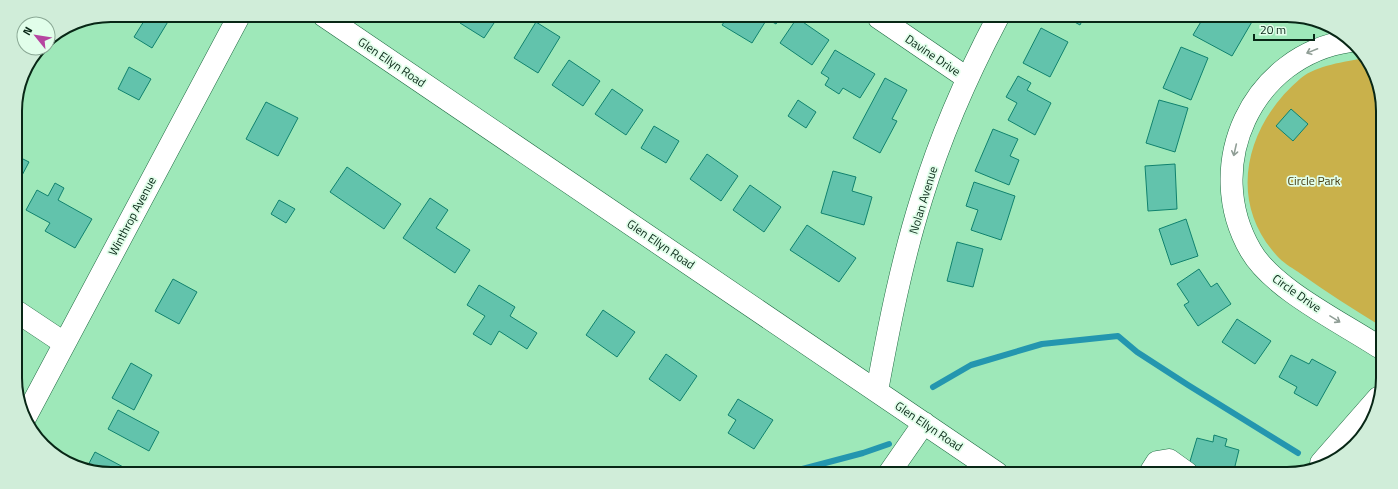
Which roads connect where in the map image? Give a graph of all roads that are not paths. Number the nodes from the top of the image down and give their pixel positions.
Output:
1 (236, 22) edge
2 (333, 22) edge
3 (884, 22) edge
4 (995, 22) edge
5 (1344, 43) edge
6 (967, 78) junction
7 (22, 315) edge
8 (64, 343) junction
9 (1376, 345) edge
10 (877, 391) junction
11 (1372, 405) edge
12 (29, 411) edge
13 (924, 423) junction
14 (1325, 458) edge
15 (893, 467) edge
16 (988, 467) edge
17 (1154, 467) edge
18 (1179, 467) edge

1 - 8 street, Winthrop Avenue
2 - 10 street, Glen Ellyn Road
3 - 6 street, Davine Drive
4 - 6 street, Nolan Avenue
5 -> 9 street, Circle Drive
6 - 10 street, Nolan Avenue
7 - 8 street
8 - 12 street, Winthrop Avenue
10 - 13 street, Glen Ellyn Road
11 - 14 street
13 - 15 street
13 - 16 street, Glen Ellyn Road
17 - 18 street

